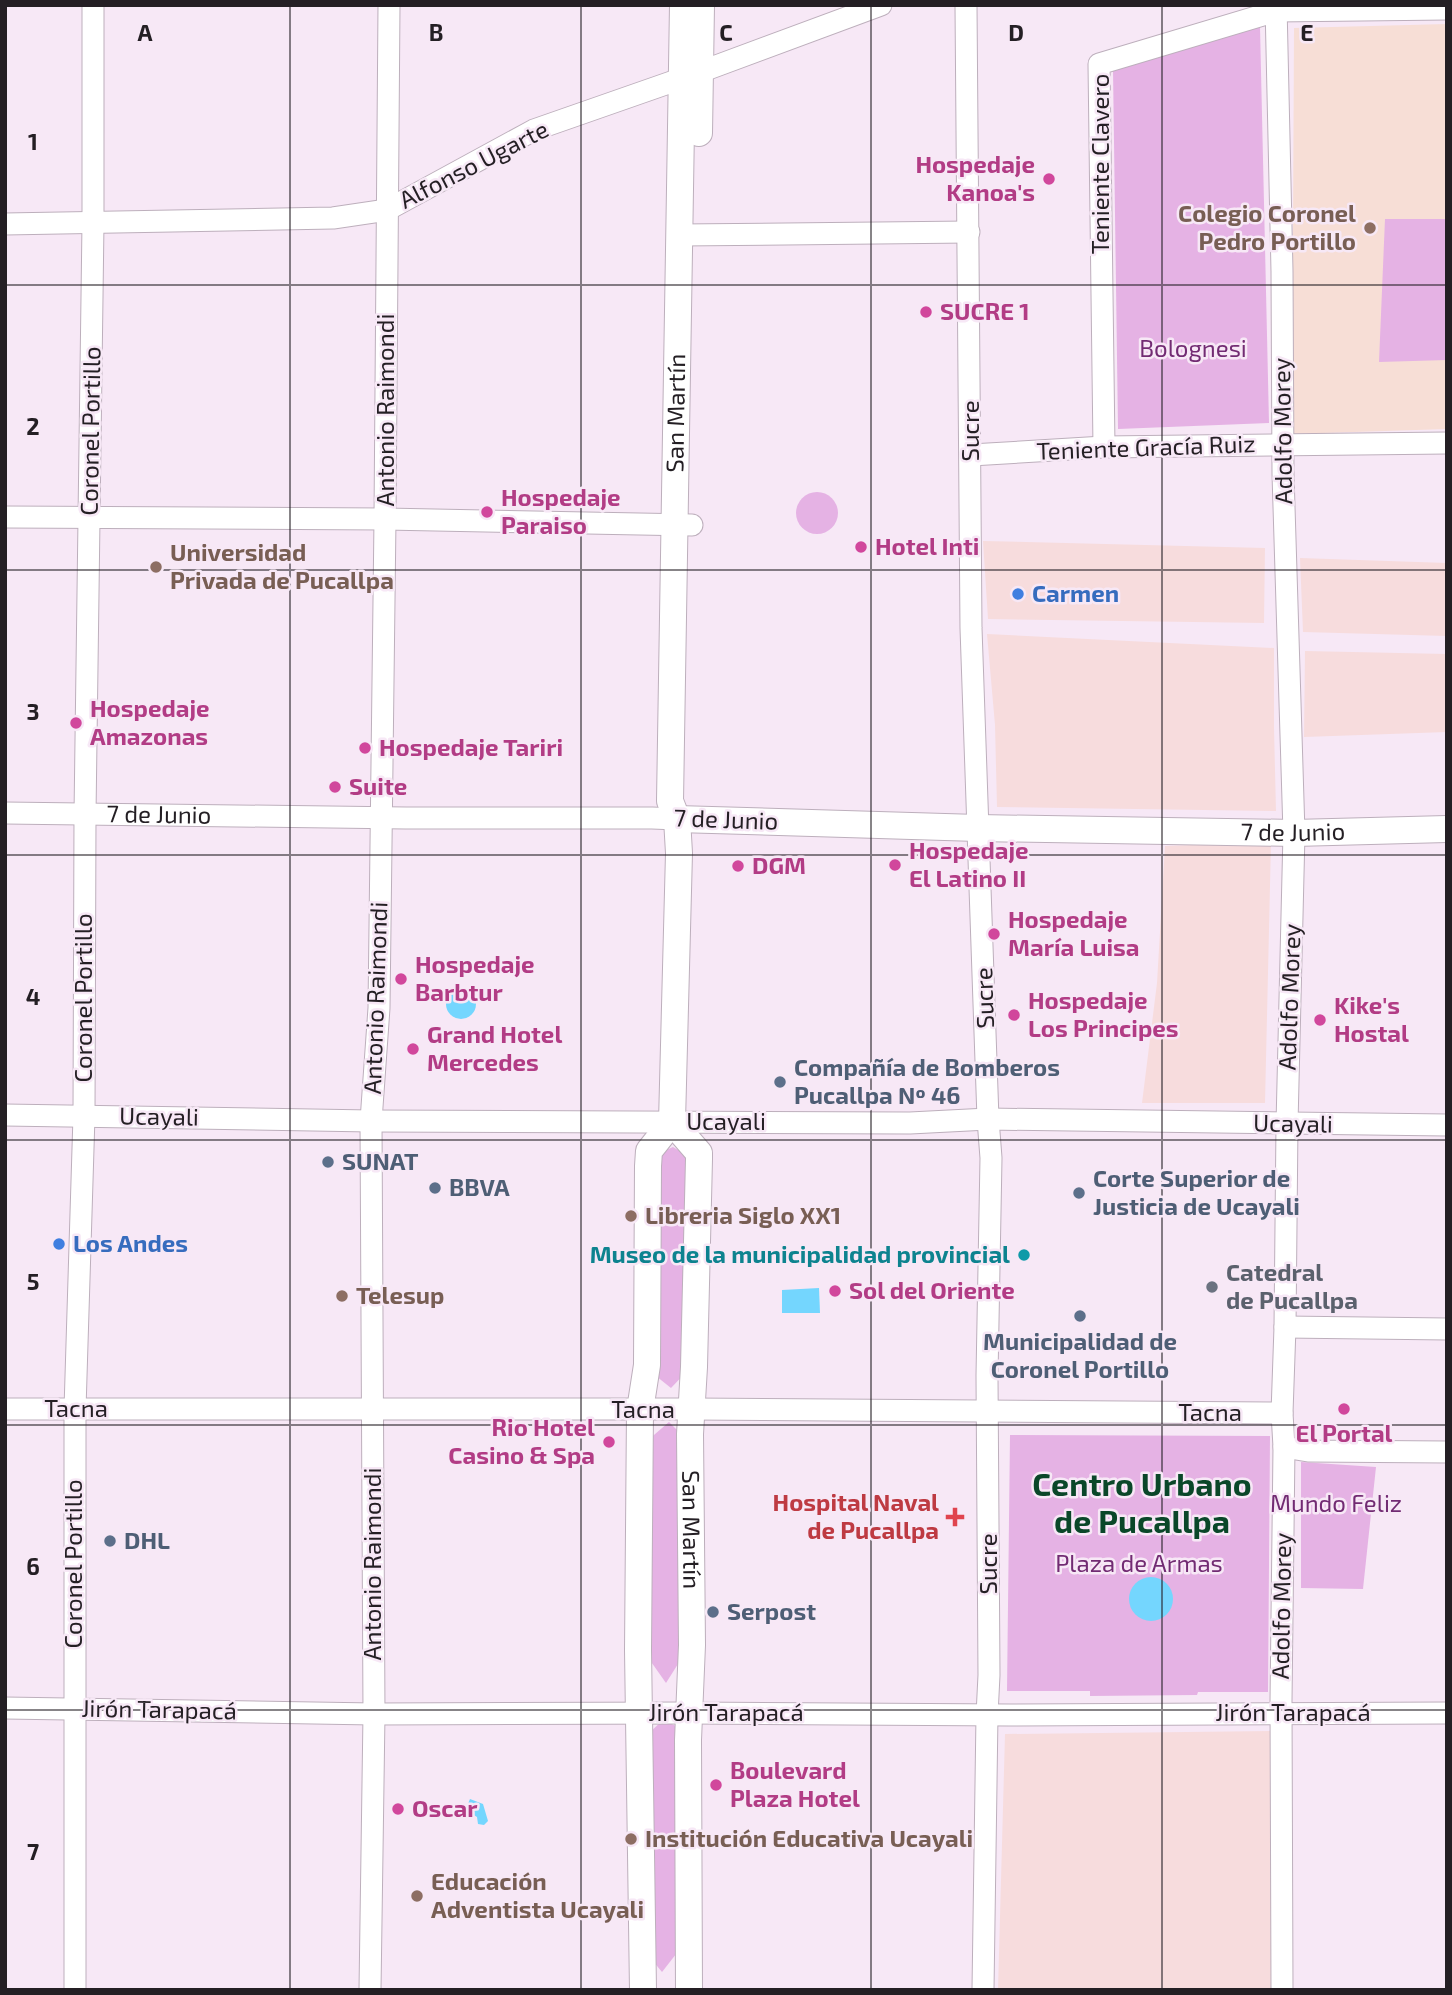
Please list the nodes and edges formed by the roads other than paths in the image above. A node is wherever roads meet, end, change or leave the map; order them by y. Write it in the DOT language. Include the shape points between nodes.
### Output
graph roads {
  1 [pos="93,5"];
  2 [pos="389,5"];
  3 [pos="683,5"];
  4 [pos="701,5"];
  5 [pos="881,5"];
  6 [pos="966,5"];
  7 [pos="1276,8"];
  8 [pos="1447,9"];
  9 [pos="691,75"];
  10 [pos="387,210"];
  11 [pos="93,223"];
  12 [pos="5,224"];
  13 [pos="969,232"];
  14 [pos="688,235"];
  15 [pos="1447,443"];
  16 [pos="1283,445"];
  17 [pos="1104,447"];
  18 [pos="971,455"];
  19 [pos="89,516"];
  20 [pos="5,517"];
  21 [pos="385,519"];
  22 [pos="683,525"];
  23 [pos="5,813"];
  24 [pos="85,815"];
  25 [pos="381,818"];
  26 [pos="677,820"];
  27 [pos="978,828"];
  28 [pos="1447,829"];
  29 [pos="1294,833"];
  30 [pos="5,1115"];
  31 [pos="84,1115"];
  32 [pos="988,1119"];
  33 [pos="371,1121"];
  34 [pos="672,1122"];
  35 [pos="1287,1124"];
  36 [pos="1447,1125"];
  37 [pos="1285,1327"];
  38 [pos="1447,1329"];
  39 [pos="5,1409"];
  40 [pos="75,1409"];
  41 [pos="692,1409"];
  42 [pos="372,1410"];
  43 [pos="640,1410"];
  44 [pos="987,1412"];
  45 [pos="1282,1413"];
  46 [pos="1284,1447"];
  47 [pos="1447,1451"];
  48 [pos="5,1708"];
  49 [pos="73,1709"];
  50 [pos="640,1713"];
  51 [pos="689,1713"];
  52 [pos="1281,1713"];
  53 [pos="1447,1713"];
  54 [pos="374,1714"];
  55 [pos="987,1715"];
  56 [pos="75,1990"];
  57 [pos="370,1990"];
  58 [pos="643,1990"];
  59 [pos="689,1990"];
  60 [pos="983,1990"];
  61 [pos="1282,1990"];
  1 -- 11 [label="street, Coronel Portillo"];
  2 -- 10 [label="street, Antonio Raimondi"];
  3 -- 9 [label="main road, San Martín"];
  4 -- 9 [label="main road, San Martín"];
  5 -- 9 [label="street, Alfonso Ugarte"];
  6 -- 13 [label="street, Sucre"];
  7 -- 8 [label="street"];
  7 -- 16 [label="street, Adolfo Morey"];
  7 -- 17 [label="street, Teniente Clavero" via="1098,64"];
  9 -- 10 [label="street, Alfonso Ugarte" via="534,130"];
  9 -- 14 [label="main road, San Martín"];
  10 -- 11 [label="street, Alfonso Ugarte" via="333,218"];
  10 -- 21 [label="street, Antonio Raimondi"];
  11 -- 12 [label="street, Alfonso Ugarte"];
  11 -- 19 [label="street, Coronel Portillo"];
  13 -- 14 [label="street"];
  13 -- 18 [label="street, Sucre"];
  14 -- 22 [label="main road, San Martín"];
  15 -- 16 [label="street, Teniente Gracía Ruiz"];
  16 -- 17 [label="street, Teniente Gracía Ruiz"];
  16 -- 29 [label="street, Adolfo Morey"];
  17 -- 18 [label="street, Teniente Gracía Ruiz"];
  18 -- 27 [label="street, Sucre"];
  19 -- 20 [label="street"];
  19 -- 21 [label="street"];
  19 -- 24 [label="street, Coronel Portillo"];
  21 -- 22 [label="street"];
  21 -- 25 [label="street, Antonio Raimondi"];
  22 -- 26 [label="main road, San Martín" via="670,801"];
  23 -- 24 [label="street, 7 de Junio"];
  24 -- 25 [label="street, 7 de Junio"];
  24 -- 31 [label="street, Coronel Portillo"];
  25 -- 26 [label="street, 7 de Junio"];
  25 -- 33 [label="street, Antonio Raimondi" via="379,1008"];
  26 -- 27 [label="main road, 7 de Junio"];
  26 -- 34 [label="main road, San Martín"];
  27 -- 29 [label="main road, 7 de Junio"];
  27 -- 32 [label="street, Sucre"];
  28 -- 29 [label="main road, 7 de Junio"];
  29 -- 35 [label="street, Adolfo Morey"];
  30 -- 31 [label="street, Ucayali"];
  31 -- 33 [label="street, Ucayali"];
  31 -- 40 [label="street, Coronel Portillo"];
  32 -- 34 [label="street, Ucayali"];
  32 -- 35 [label="street, Ucayali"];
  32 -- 44 [label="street, Sucre"];
  33 -- 34 [label="street, Ucayali"];
  33 -- 42 [label="street, Antonio Raimondi"];
  34 -- 41 [label="main road, San Martín" via="699,1153"];
  34 -- 43 [label="main road" via="649,1151 647,1365"];
  35 -- 36 [label="street, Ucayali"];
  35 -- 37 [label="street, Adolfo Morey"];
  37 -- 38 [label="street"];
  37 -- 45 [label="street, Adolfo Morey"];
  39 -- 40 [label="street, Tacna"];
  40 -- 42 [label="street, Tacna"];
  40 -- 49 [label="street, Coronel Portillo"];
  41 -- 43 [label="street, Tacna"];
  41 -- 44 [label="street, Tacna"];
  41 -- 51 [label="main road, San Martín"];
  42 -- 43 [label="street, Tacna"];
  42 -- 54 [label="street, Antonio Raimondi"];
  43 -- 50 [label="main road"];
  44 -- 45 [label="street, Tacna"];
  44 -- 55 [label="street, Sucre"];
  45 -- 46 [label="street, Adolfo Morey"];
  46 -- 47 [label="street"];
  46 -- 52 [label="street, Adolfo Morey"];
  48 -- 49 [label="street, Jirón Tarapacá"];
  49 -- 54 [label="street, Jirón Tarapacá"];
  49 -- 56 [label="street, Coronel Portillo"];
  50 -- 51 [label="street, Jirón Tarapacá"];
  50 -- 54 [label="street, Jirón Tarapacá"];
  50 -- 58 [label="main road"];
  51 -- 55 [label="street, Jirón Tarapacá"];
  51 -- 59 [label="main road, San Martín"];
  52 -- 53 [label="street, Jirón Tarapacá"];
  52 -- 55 [label="street, Jirón Tarapacá"];
  52 -- 61 [label="street, Adolfo Morey"];
  54 -- 57 [label="street, Antonio Raimondi"];
  55 -- 60 [label="street, Sucre"];
}
